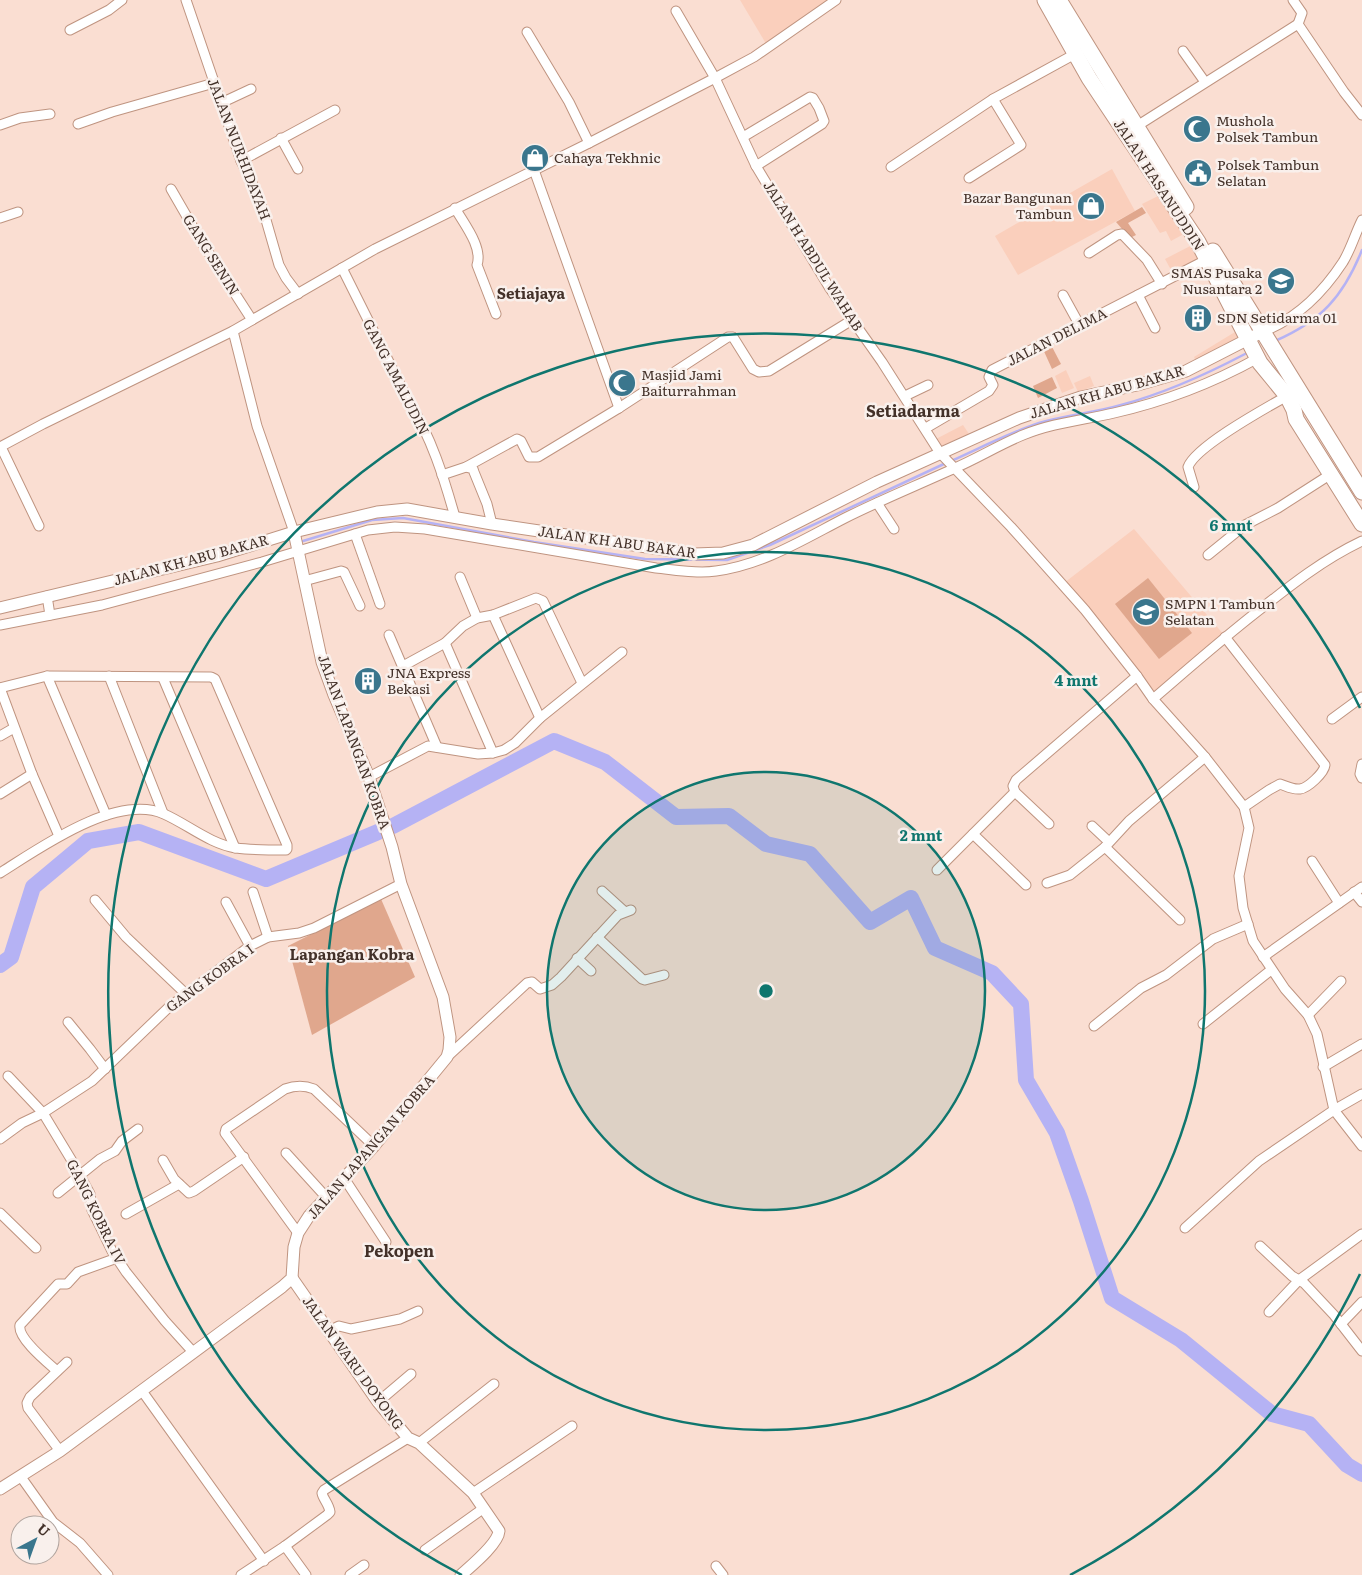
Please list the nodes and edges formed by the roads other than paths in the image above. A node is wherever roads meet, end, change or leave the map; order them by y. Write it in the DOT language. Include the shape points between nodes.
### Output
graph roads {
  1 [pos="122,0"];
  2 [pos="186,0"];
  3 [pos="836,0"];
  4 [pos="1046,0"];
  5 [pos="1059,0"];
  6 [pos="1293,0"];
  7 [pos="676,11"];
  8 [pos="1298,24"];
  9 [pos="70,30"];
  10 [pos="527,32"];
  11 [pos="1183,51"];
  12 [pos="1075,54"];
  13 [pos="715,78"];
  14 [pos="1205,82"];
  15 [pos="214,83"];
  16 [pos="251,89"];
  17 [pos="1115,90"];
  18 [pos="1101,97"];
  19 [pos="993,99"];
  20 [pos="221,103"];
  21 [pos="335,110"];
  22 [pos="50,114"];
  23 [pos="1362,115"];
  24 [pos="78,124"];
  25 [pos="0,125"];
  26 [pos="1137,126"];
  27 [pos="281,138"];
  28 [pos="743,138"];
  29 [pos="588,143"];
  30 [pos="241,161"];
  31 [pos="756,166"];
  32 [pos="891,167"];
  33 [pos="298,169"];
  34 [pos="534,170"];
  35 [pos="969,178"];
  36 [pos="171,189"];
  37 [pos="1175,198"];
  38 [pos="455,208"];
  39 [pos="18,212"];
  40 [pos="0,218"];
  41 [pos="1362,220"];
  42 [pos="1088,252"];
  43 [pos="1208,260"];
  44 [pos="342,268"];
  45 [pos="1162,284"];
  46 [pos="298,294"];
  47 [pos="1063,295"];
  48 [pos="1138,296"];
  49 [pos="496,314"];
  50 [pos="252,320"];
  51 [pos="852,320"];
  52 [pos="1079,324"];
  53 [pos="1155,328"];
  54 [pos="232,331"];
  55 [pos="1262,332"];
  56 [pos="1248,339"];
  57 [pos="1258,358"];
  58 [pos="928,385"];
  59 [pos="905,396"];
  60 [pos="1287,396"];
  61 [pos="619,408"];
  62 [pos="926,428"];
  63 [pos="0,447"];
  64 [pos="948,461"];
  65 [pos="466,467"];
  66 [pos="1331,474"];
  67 [pos="442,475"];
  68 [pos="1194,488"];
  69 [pos="1362,492"];
  70 [pos="877,503"];
  71 [pos="455,517"];
  72 [pos="492,524"];
  73 [pos="1362,524"];
  74 [pos="39,526"];
  75 [pos="894,530"];
  76 [pos="294,532"];
  77 [pos="355,534"];
  78 [pos="1362,541"];
  79 [pos="298,551"];
  80 [pos="1208,554"];
  81 [pos="460,577"];
  82 [pos="304,581"];
  83 [pos="46,596"];
  84 [pos="380,604"];
  85 [pos="360,606"];
  86 [pos="3,607"];
  87 [pos="50,615"];
  88 [pos="493,615"];
  89 [pos="477,618"];
  90 [pos="4,624"];
  91 [pos="389,635"];
  92 [pos="1224,637"];
  93 [pos="445,643"];
  94 [pos="622,652"];
  95 [pos="404,666"];
  96 [pos="47,676"];
  97 [pos="109,676"];
  98 [pos="1137,676"];
  99 [pos="163,678"];
  100 [pos="582,684"];
  101 [pos="0,688"];
  102 [pos="1362,697"];
  103 [pos="1153,699"];
  104 [pos="540,718"];
  105 [pos="1332,719"];
  106 [pos="14,728"];
  107 [pos="0,736"];
  108 [pos="437,747"];
  109 [pos="493,753"];
  110 [pos="1205,757"];
  111 [pos="1362,764"];
  112 [pos="32,774"];
  113 [pos="369,777"];
  114 [pos="1362,778"];
  115 [pos="1015,792"];
  116 [pos="0,794"];
  117 [pos="1244,807"];
  118 [pos="163,813"];
  119 [pos="106,815"];
  120 [pos="1049,824"];
  121 [pos="1092,826"];
  122 [pos="973,834"];
  123 [pos="59,836"];
  124 [pos="1107,845"];
  125 [pos="235,848"];
  126 [pos="1312,861"];
  127 [pos="937,870"];
  128 [pos="0,873"];
  129 [pos="400,884"];
  130 [pos="1047,884"];
  131 [pos="1026,885"];
  132 [pos="1358,889"];
  133 [pos="602,891"];
  134 [pos="253,892"];
  135 [pos="95,900"];
  136 [pos="226,902"];
  137 [pos="1362,902"];
  138 [pos="1339,903"];
  139 [pos="1180,920"];
  140 [pos="1248,924"];
  141 [pos="268,937"];
  142 [pos="596,937"];
  143 [pos="250,946"];
  144 [pos="1263,957"];
  145 [pos="576,958"];
  146 [pos="1271,970"];
  147 [pos="591,971"];
  148 [pos="664,974"];
  149 [pos="1341,981"];
  150 [pos="186,994"];
  151 [pos="1308,1014"];
  152 [pos="68,1022"];
  153 [pos="1203,1024"];
  154 [pos="1094,1026"];
  155 [pos="1362,1044"];
  156 [pos="447,1058"];
  157 [pos="1323,1067"];
  158 [pos="105,1069"];
  159 [pos="8,1076"];
  160 [pos="1362,1094"];
  161 [pos="1334,1110"];
  162 [pos="43,1113"];
  163 [pos="138,1129"];
  164 [pos="0,1140"];
  165 [pos="374,1146"];
  166 [pos="1362,1146"];
  167 [pos="286,1153"];
  168 [pos="244,1157"];
  169 [pos="163,1160"];
  170 [pos="80,1175"];
  171 [pos="344,1178"];
  172 [pos="179,1184"];
  173 [pos="58,1193"];
  174 [pos="326,1197"];
  175 [pos="0,1213"];
  176 [pos="126,1214"];
  177 [pos="1185,1228"];
  178 [pos="298,1233"];
  179 [pos="1362,1234"];
  180 [pos="386,1242"];
  181 [pos="1260,1246"];
  182 [pos="36,1248"];
  183 [pos="117,1258"];
  184 [pos="292,1278"];
  185 [pos="1299,1280"];
  186 [pos="1362,1302"];
  187 [pos="418,1311"];
  188 [pos="1269,1312"];
  189 [pos="1341,1324"];
  190 [pos="329,1331"];
  191 [pos="1362,1351"];
  192 [pos="194,1352"];
  193 [pos="66,1362"];
  194 [pos="57,1371"];
  195 [pos="410,1374"];
  196 [pos="494,1384"];
  197 [pos="142,1391"];
  198 [pos="378,1402"];
  199 [pos="572,1426"];
  200 [pos="408,1438"];
  201 [pos="419,1443"];
  202 [pos="60,1451"];
  203 [pos="21,1477"];
  204 [pos="0,1489"];
  205 [pos="473,1493"];
  206 [pos="484,1508"];
  207 [pos="285,1546"];
  208 [pos="425,1550"];
  209 [pos="264,1561"];
  210 [pos="364,1565"];
  211 [pos="716,1566"];
  212 [pos="352,1574"];
  213 [pos="108,1575"];
  214 [pos="241,1575"];
  215 [pos="306,1575"];
  216 [pos="461,1575"];
  217 [pos="723,1575"];
  1 -- 9 [label="street"];
  2 -- 15 [label="street, JALAN NURHIDAYAH"];
  3 -- 13 [label="street" via="754,56"];
  4 -- 12 [label="highway, JALAN HASANUDDIN"];
  5 -- 17 [label="highway, JALAN HASANUDDIN"];
  6 -- 8 [label="street" via="1302,13"];
  7 -- 13 [label="street, JALAN H ABDUL WAHAB"];
  8 -- 14 [label="street"];
  8 -- 23 [label="street"];
  10 -- 29 [label="street" via="569,102"];
  11 -- 14 [label="street"];
  12 -- 18 [label="highway, JALAN HASANUDDIN"];
  12 -- 19 [label="street"];
  13 -- 28 [label="street, JALAN H ABDUL WAHAB"];
  13 -- 29 [label="street"];
  14 -- 26 [label="street"];
  15 -- 20 [label="street, JALAN NURHIDAYAH"];
  15 -- 24 [label="street"];
  16 -- 20 [label="street"];
  17 -- 18 [label="highway"];
  17 -- 26 [label="highway, JALAN HASANUDDIN"];
  18 -- 37 [label="highway, JALAN HASANUDDIN"];
  19 -- 32 [label="street"];
  19 -- 35 [label="street" via="1021,145"];
  20 -- 30 [label="street, JALAN NURHIDAYAH"];
  21 -- 27 [label="street"];
  22 -- 25 [label="street" via="20,118"];
  26 -- 37 [label="highway, JALAN HASANUDDIN"];
  27 -- 30 [label="street"];
  27 -- 33 [label="street"];
  28 -- 31 [label="street, JALAN H ABDUL WAHAB"];
  28 -- 31 [label="street" via="810,97 819,108 824,121 822,124"];
  29 -- 34 [label="street"];
  30 -- 46 [label="street, JALAN NURHIDAYAH" via="255,189 280,265"];
  31 -- 51 [label="street, JALAN H ABDUL WAHAB"];
  34 -- 38 [label="street"];
  34 -- 61 [label="street"];
  36 -- 50 [label="street, GANG SENIN"];
  37 -- 43 [label="highway, JALAN HASANUDDIN"];
  37 -- 55 [label="highway, JALAN HASANUDDIN"];
  38 -- 44 [label="street"];
  38 -- 49 [label="street" via="476,247 477,265"];
  39 -- 40 [label="street"];
  41 -- 55 [label="street" via="1343,262 1317,295 1287,321"];
  42 -- 45 [label="street" via="1122,234 1147,260"];
  43 -- 45 [label="street, JALAN DELIMA"];
  43 -- 56 [label="highway, JALAN HASANUDDIN"];
  44 -- 46 [label="street"];
  44 -- 67 [label="street, GANG AMALUDIN" via="420,420"];
  45 -- 48 [label="street, JALAN DELIMA"];
  46 -- 50 [label="street"];
  47 -- 52 [label="street"];
  48 -- 52 [label="street, JALAN DELIMA"];
  48 -- 53 [label="street"];
  50 -- 54 [label="street"];
  51 -- 59 [label="street, JALAN H ABDUL WAHAB"];
  51 -- 61 [label="street" via="768,371 753,369 733,337 728,337"];
  52 -- 62 [label="street, JALAN DELIMA" via="992,370 989,377 993,385 988,391"];
  54 -- 63 [label="street"];
  54 -- 76 [label="street" via="257,426"];
  55 -- 56 [label="street, JALAN KH ABU BAKAR"];
  55 -- 69 [label="highway, JALAN HASANUDDIN"];
  56 -- 57 [label="highway, JALAN HASANUDDIN"];
  56 -- 64 [label="street, JALAN KH ABU BAKAR" via="1186,371 1019,418"];
  57 -- 60 [label="highway, JALAN HASANUDDIN"];
  57 -- 64 [label="street" via="1224,377 1159,401 1035,430"];
  58 -- 59 [label="street"];
  59 -- 62 [label="street, JALAN H ABDUL WAHAB"];
  60 -- 66 [label="highway, JALAN HASANUDDIN" via="1296,419"];
  60 -- 68 [label="street" via="1250,417 1194,458 1188,467"];
  61 -- 65 [label="street" via="538,457 529,457 517,439"];
  62 -- 64 [label="street, JALAN H ABDUL WAHAB"];
  63 -- 74 [label="street"];
  64 -- 70 [label="street"];
  64 -- 72 [label="street, JALAN KH ABU BAKAR" via="877,482 753,545 723,553 694,554"];
  64 -- 98 [label="street, JALAN H ABDUL WAHAB" via="1085,610"];
  65 -- 67 [label="street"];
  65 -- 72 [label="street" via="473,469"];
  66 -- 73 [label="highway, JALAN HASANUDDIN"];
  66 -- 80 [label="street" via="1278,508 1244,525"];
  67 -- 71 [label="street, GANG AMALUDIN"];
  70 -- 75 [label="street"];
  70 -- 77 [label="street" via="778,553 716,571 656,568 425,529 395,527"];
  71 -- 72 [label="street, JALAN KH ABU BAKAR"];
  71 -- 76 [label="street, JALAN KH ABU BAKAR" via="407,509 377,512"];
  76 -- 79 [label="street, JALAN LAPANGAN KOBRA"];
  76 -- 83 [label="street, JALAN KH ABU BAKAR" via="217,556"];
  77 -- 79 [label="street"];
  77 -- 84 [label="street"];
  78 -- 92 [label="street" via="1320,564"];
  79 -- 82 [label="street, JALAN LAPANGAN KOBRA"];
  79 -- 87 [label="street" via="102,605"];
  81 -- 89 [label="street"];
  82 -- 85 [label="street" via="341,571"];
  82 -- 113 [label="street, JALAN LAPANGAN KOBRA" via="322,662"];
  83 -- 86 [label="street, JALAN KH ABU BAKAR"];
  83 -- 87 [label="street"];
  86 -- 90 [label="street"];
  87 -- 90 [label="street"];
  88 -- 89 [label="street"];
  88 -- 100 [label="street" via="539,598"];
  88 -- 104 [label="street"];
  89 -- 93 [label="street"];
  91 -- 95 [label="street"];
  92 -- 103 [label="street"];
  92 -- 117 [label="street" via="1325,766 1304,788 1280,784"];
  93 -- 95 [label="street"];
  93 -- 109 [label="street"];
  94 -- 100 [label="street"];
  95 -- 108 [label="street"];
  96 -- 97 [label="street"];
  96 -- 101 [label="street"];
  96 -- 119 [label="street"];
  97 -- 99 [label="street"];
  97 -- 118 [label="street"];
  98 -- 103 [label="street, JALAN H ABDUL WAHAB"];
  98 -- 115 [label="street" via="1016,780"];
  99 -- 125 [label="street"];
  99 -- 125 [label="street" via="211,677 218,682 287,845 286,850"];
  100 -- 104 [label="street"];
  101 -- 106 [label="street"];
  102 -- 105 [label="street"];
  103 -- 110 [label="street, JALAN H ABDUL WAHAB"];
  104 -- 109 [label="street" via="514,743"];
  106 -- 107 [label="street"];
  106 -- 112 [label="street"];
  108 -- 109 [label="street" via="478,754"];
  108 -- 113 [label="street" via="428,746"];
  110 -- 117 [label="street, JALAN H ABDUL WAHAB"];
  110 -- 124 [label="street" via="1129,821"];
  111 -- 114 [label="street"];
  112 -- 116 [label="street"];
  112 -- 123 [label="street"];
  113 -- 129 [label="street, JALAN LAPANGAN KOBRA" via="392,847"];
  115 -- 120 [label="street"];
  115 -- 122 [label="street"];
  117 -- 140 [label="street" via="1249,828 1239,876"];
  118 -- 119 [label="street" via="146,809"];
  118 -- 125 [label="street"];
  119 -- 123 [label="street"];
  121 -- 124 [label="street"];
  122 -- 127 [label="street"];
  122 -- 131 [label="street"];
  123 -- 128 [label="street"];
  124 -- 130 [label="street" via="1070,875"];
  124 -- 139 [label="street"];
  126 -- 138 [label="street"];
  129 -- 141 [label="street, GANG KOBRA I" via="314,928"];
  129 -- 156 [label="street, JALAN LAPANGAN KOBRA" via="442,997 450,1037"];
  132 -- 137 [label="street"];
  132 -- 138 [label="street"];
  133 -- 142 [label="street" via="627,911 618,914"];
  134 -- 141 [label="street"];
  135 -- 150 [label="street" via="126,937"];
  136 -- 143 [label="street"];
  138 -- 144 [label="street"];
  140 -- 144 [label="street"];
  140 -- 154 [label="street" via="1213,939 1166,975 1141,988"];
  141 -- 143 [label="street, GANG KOBRA I"];
  142 -- 145 [label="street"];
  142 -- 148 [label="street" via="642,979"];
  143 -- 150 [label="street, GANG KOBRA I"];
  144 -- 146 [label="street"];
  145 -- 147 [label="street"];
  145 -- 156 [label="street" via="561,977 544,988 527,983"];
  146 -- 151 [label="street"];
  146 -- 153 [label="street"];
  149 -- 151 [label="street"];
  150 -- 158 [label="street, GANG KOBRA I" via="154,1020"];
  151 -- 157 [label="street" via="1317,1034"];
  152 -- 158 [label="street"];
  155 -- 157 [label="street"];
  156 -- 165 [label="street, JALAN LAPANGAN KOBRA"];
  157 -- 161 [label="street"];
  158 -- 162 [label="street, GANG KOBRA I"];
  159 -- 162 [label="street, GANG KOBRA IV"];
  160 -- 161 [label="street"];
  161 -- 166 [label="street"];
  161 -- 177 [label="street" via="1259,1161"];
  162 -- 164 [label="street, GANG KOBRA I" via="22,1123"];
  162 -- 170 [label="street, GANG KOBRA IV"];
  163 -- 170 [label="street" via="115,1151"];
  165 -- 168 [label="street" via="314,1089 305,1085 292,1086 226,1129 225,1134"];
  165 -- 171 [label="street, JALAN LAPANGAN KOBRA"];
  167 -- 174 [label="street"];
  168 -- 172 [label="street" via="194,1191 189,1193"];
  168 -- 178 [label="street"];
  169 -- 172 [label="street"];
  170 -- 173 [label="street"];
  170 -- 183 [label="street, GANG KOBRA IV" via="90,1194 92,1210"];
  171 -- 174 [label="street, JALAN LAPANGAN KOBRA"];
  171 -- 180 [label="street"];
  172 -- 176 [label="street"];
  174 -- 178 [label="street, JALAN LAPANGAN KOBRA"];
  175 -- 182 [label="street"];
  178 -- 184 [label="street, JALAN LAPANGAN KOBRA"];
  179 -- 185 [label="street"];
  181 -- 185 [label="street"];
  183 -- 192 [label="street, GANG KOBRA IV" via="165,1321"];
  183 -- 194 [label="street" via="78,1272 67,1284 58,1284 20,1325 19,1329 28,1343"];
  184 -- 190 [label="street, JALAN WARU DOYONG"];
  184 -- 192 [label="street" via="271,1297"];
  185 -- 188 [label="street"];
  185 -- 189 [label="street"];
  186 -- 189 [label="street"];
  187 -- 190 [label="street" via="400,1319 351,1329 339,1326"];
  189 -- 191 [label="street"];
  190 -- 198 [label="street, JALAN WARU DOYONG"];
  192 -- 197 [label="street"];
  193 -- 194 [label="street"];
  194 -- 202 [label="street" via="27,1403"];
  195 -- 198 [label="street"];
  196 -- 201 [label="street"];
  197 -- 202 [label="street"];
  197 -- 209 [label="street"];
  198 -- 200 [label="street, JALAN WARU DOYONG"];
  199 -- 205 [label="street"];
  200 -- 201 [label="street, JALAN WARU DOYONG"];
  200 -- 207 [label="street" via="324,1490 322,1496 330,1512"];
  201 -- 205 [label="street, JALAN WARU DOYONG"];
  202 -- 203 [label="street"];
  203 -- 204 [label="street"];
  203 -- 213 [label="street" via="53,1522 80,1543"];
  205 -- 206 [label="street, JALAN WARU DOYONG"];
  206 -- 208 [label="street"];
  206 -- 216 [label="street, JALAN WARU DOYONG" via="499,1536"];
  207 -- 209 [label="street"];
  207 -- 215 [label="street"];
  209 -- 214 [label="street"];
  210 -- 212 [label="street"];
  211 -- 217 [label="street"];
}
